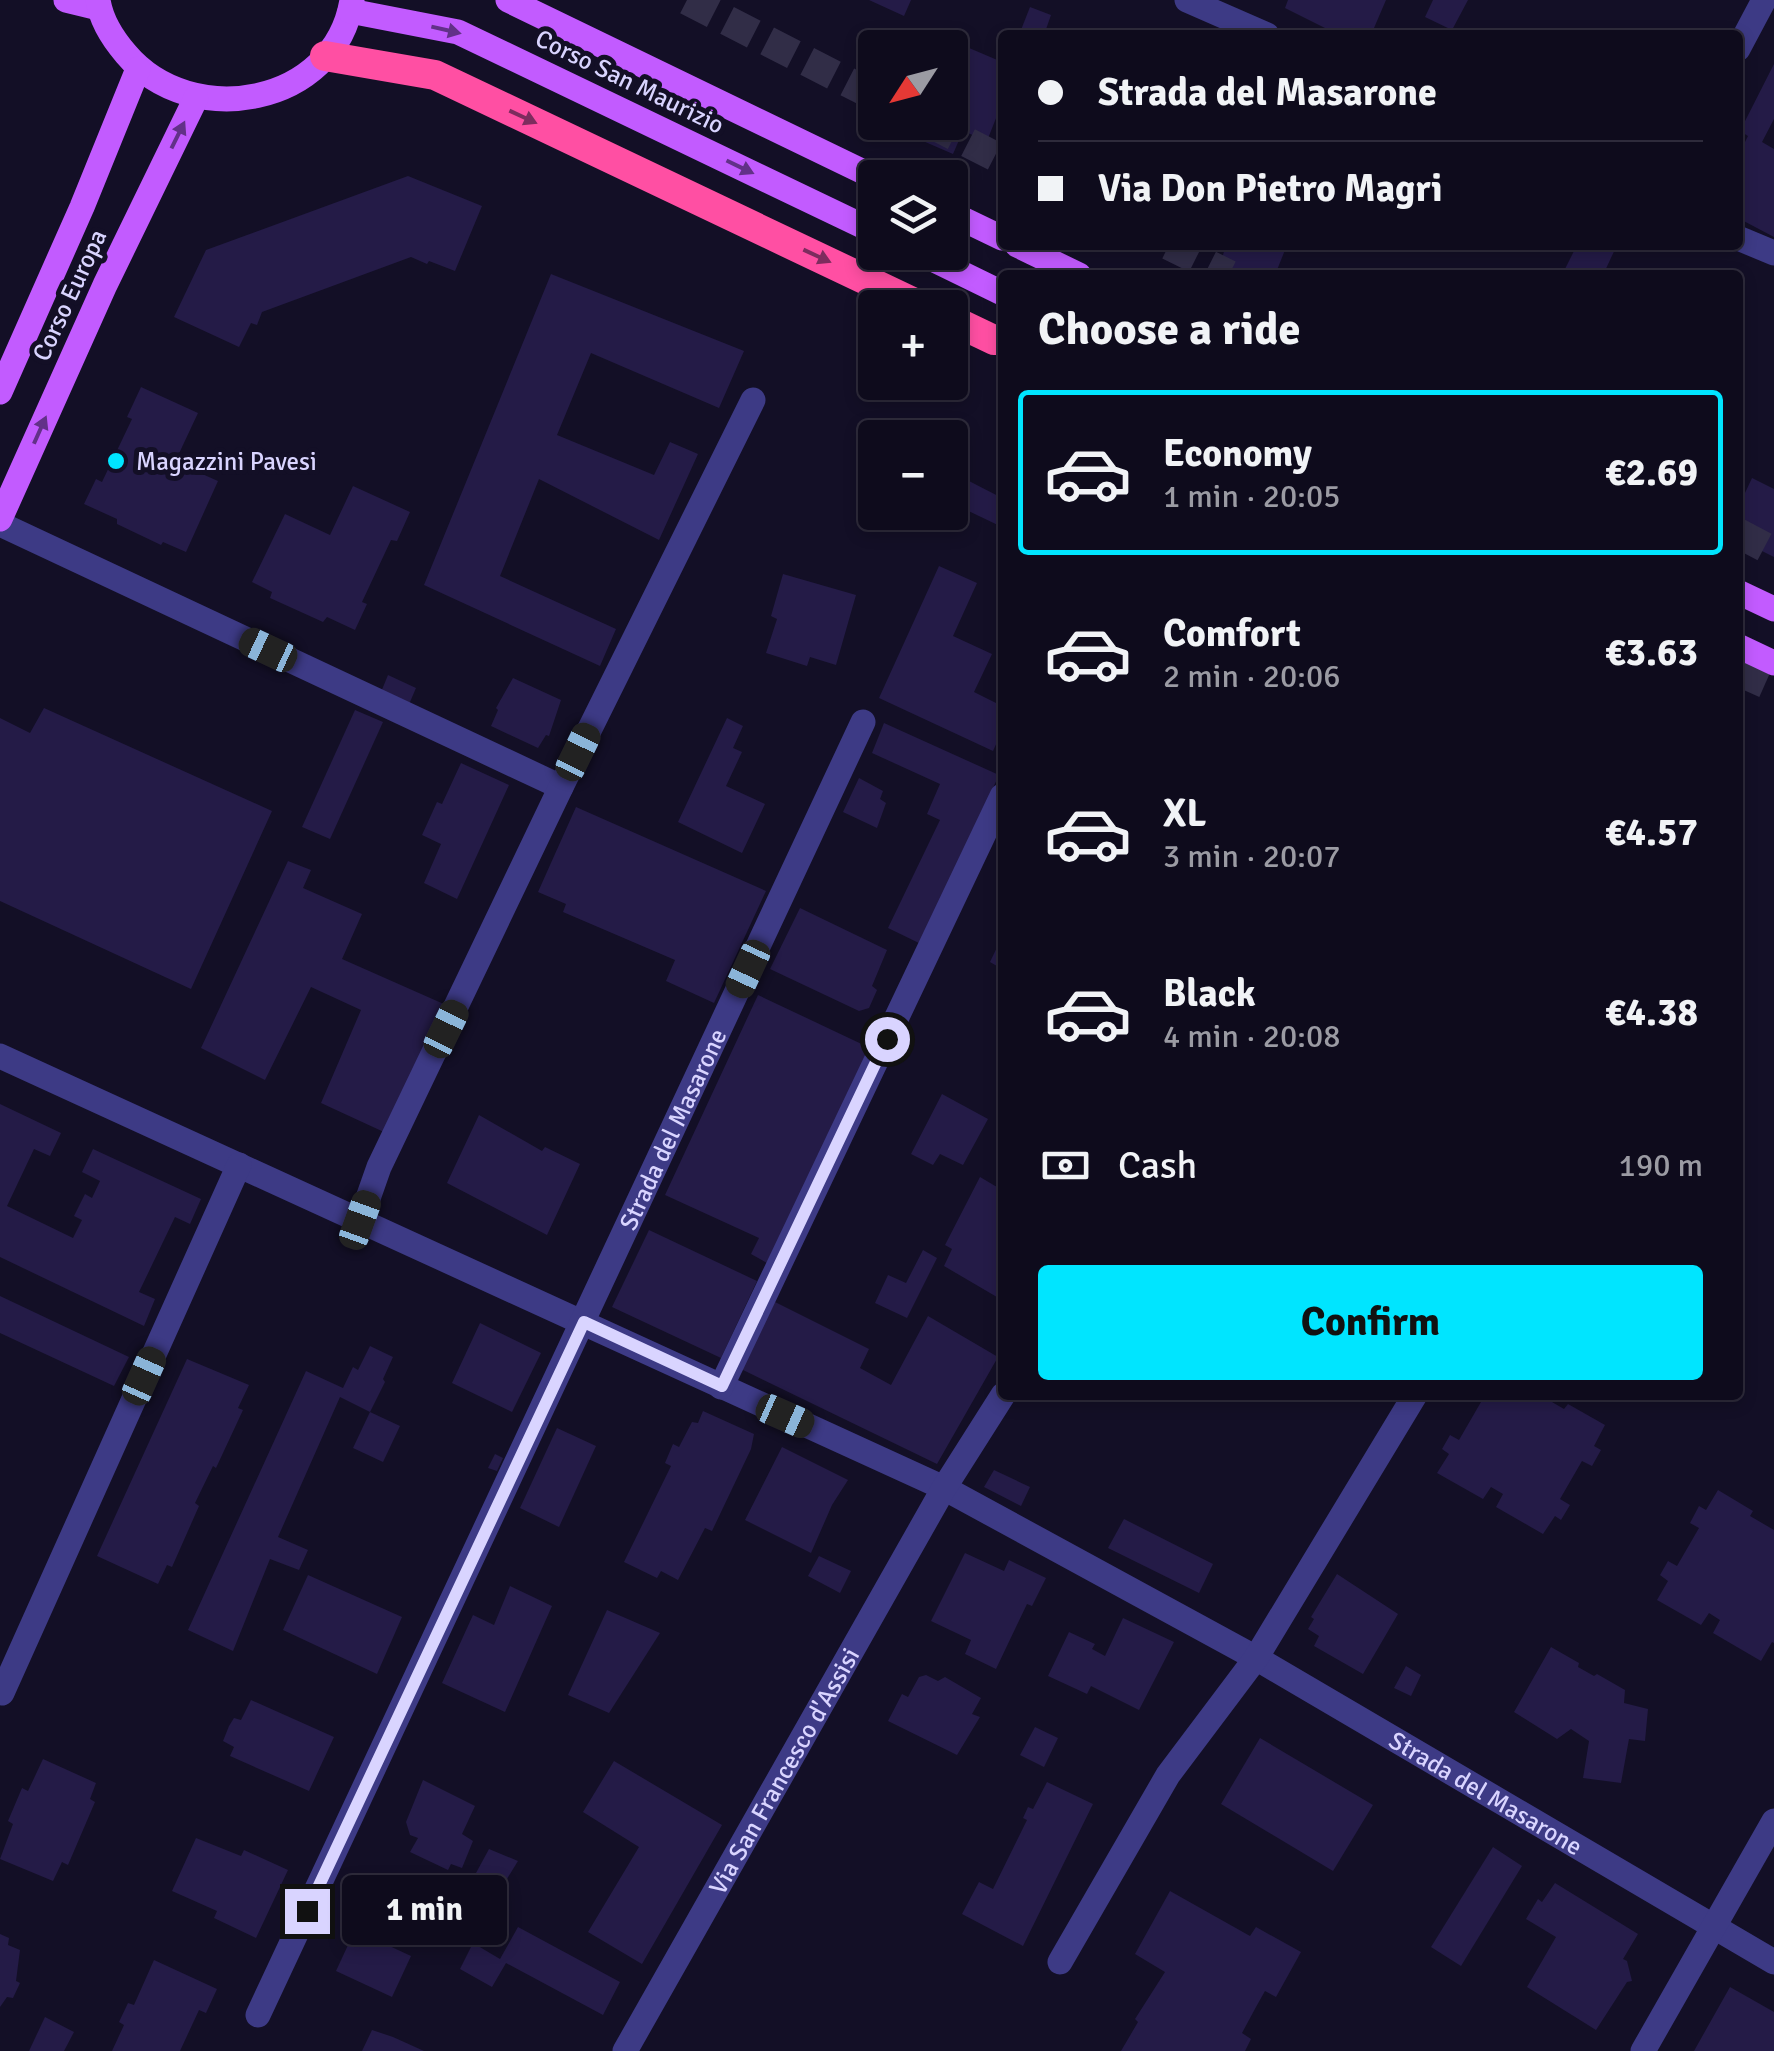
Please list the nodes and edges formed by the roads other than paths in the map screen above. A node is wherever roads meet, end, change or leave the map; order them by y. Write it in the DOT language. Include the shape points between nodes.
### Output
graph roads {
  1 [pos="66,0"];
  2 [pos="508,0"];
  3 [pos="1187,0"];
  4 [pos="1764,0"];
  5 [pos="98,4"];
  6 [pos="351,6"];
  7 [pos="1256,30"];
  8 [pos="1743,40"];
  9 [pos="324,56"];
  10 [pos="138,69"];
  11 [pos="196,98"];
  12 [pos="858,169"];
  13 [pos="968,222"];
  14 [pos="858,224"];
  15 [pos="998,236"];
  16 [pos="1743,240"];
  17 [pos="1027,250"];
  18 [pos="1774,252"];
  19 [pos="955,270"];
  20 [pos="1069,270"];
  21 [pos="887,290"];
  22 [pos="998,291"];
  23 [pos="968,328"];
  24 [pos="994,340"];
  25 [pos="0,392"];
  26 [pos="753,400"];
  27 [pos="0,521"];
  28 [pos="1743,594"];
  29 [pos="1774,610"];
  30 [pos="1743,648"];
  31 [pos="1774,663"];
  32 [pos="863,722"];
  33 [pos="561,787"];
  34 [pos="998,804"];
  35 [pos="0,1056"];
  36 [pos="239,1165"];
  37 [pos="360,1220"];
  38 [pos="584,1322"];
  39 [pos="722,1386"];
  40 [pos="1000,1400"];
  41 [pos="1412,1400"];
  42 [pos="944,1488"];
  43 [pos="1256,1658"];
  44 [pos="2,1694"];
  45 [pos="1774,1821"];
  46 [pos="1714,1926"];
  47 [pos="1060,1962"];
  48 [pos="1774,1962"];
  49 [pos="258,2015"];
  50 [pos="626,2051"];
  51 [pos="1643,2051"];
  1 -- 5 [label="main road"];
  2 -- 12 [label="main road, Corso San Maurizio"];
  3 -- 7 [label="street"];
  4 -- 8 [label="street"];
  5 -- 10 [label="main road"];
  6 -- 9 [label="main road"];
  6 -- 14 [label="main road, Corso San Maurizio, one-way" via="458,32"];
  9 -- 11 [label="main road" via="266,94 232,101"];
  9 -- 21 [label="highway, one-way" via="435,76"];
  10 -- 11 [label="main road"];
  10 -- 25 [label="main road, Corso Europa"];
  27 -- 11 [label="main road, Corso Europa, one-way"];
  13 -- 15 [label="main road"];
  16 -- 18 [label="street"];
  17 -- 20 [label="main road"];
  19 -- 22 [label="main road"];
  23 -- 24 [label="highway"];
  26 -- 33 [label="street"];
  27 -- 33 [label="street"];
  28 -- 29 [label="main road"];
  30 -- 31 [label="main road"];
  32 -- 38 [label="street, Strada del Masarone"];
  33 -- 37 [label="street"];
  34 -- 39 [label="street"];
  35 -- 36 [label="street, Strada del Masarone"];
  36 -- 37 [label="street, Strada del Masarone"];
  36 -- 44 [label="street"];
  37 -- 38 [label="street, Strada del Masarone"];
  38 -- 39 [label="street, Strada del Masarone"];
  38 -- 49 [label="street"];
  39 -- 42 [label="street, Strada del Masarone"];
  40 -- 42 [label="street"];
  41 -- 43 [label="street"];
  42 -- 43 [label="street, Strada del Masarone"];
  42 -- 50 [label="street, Via San Francesco d'Assisi"];
  43 -- 46 [label="street, Strada del Masarone"];
  43 -- 47 [label="street" via="1168,1774"];
  45 -- 46 [label="street"];
  46 -- 48 [label="street, Strada del Masarone"];
  46 -- 51 [label="street"];
}
